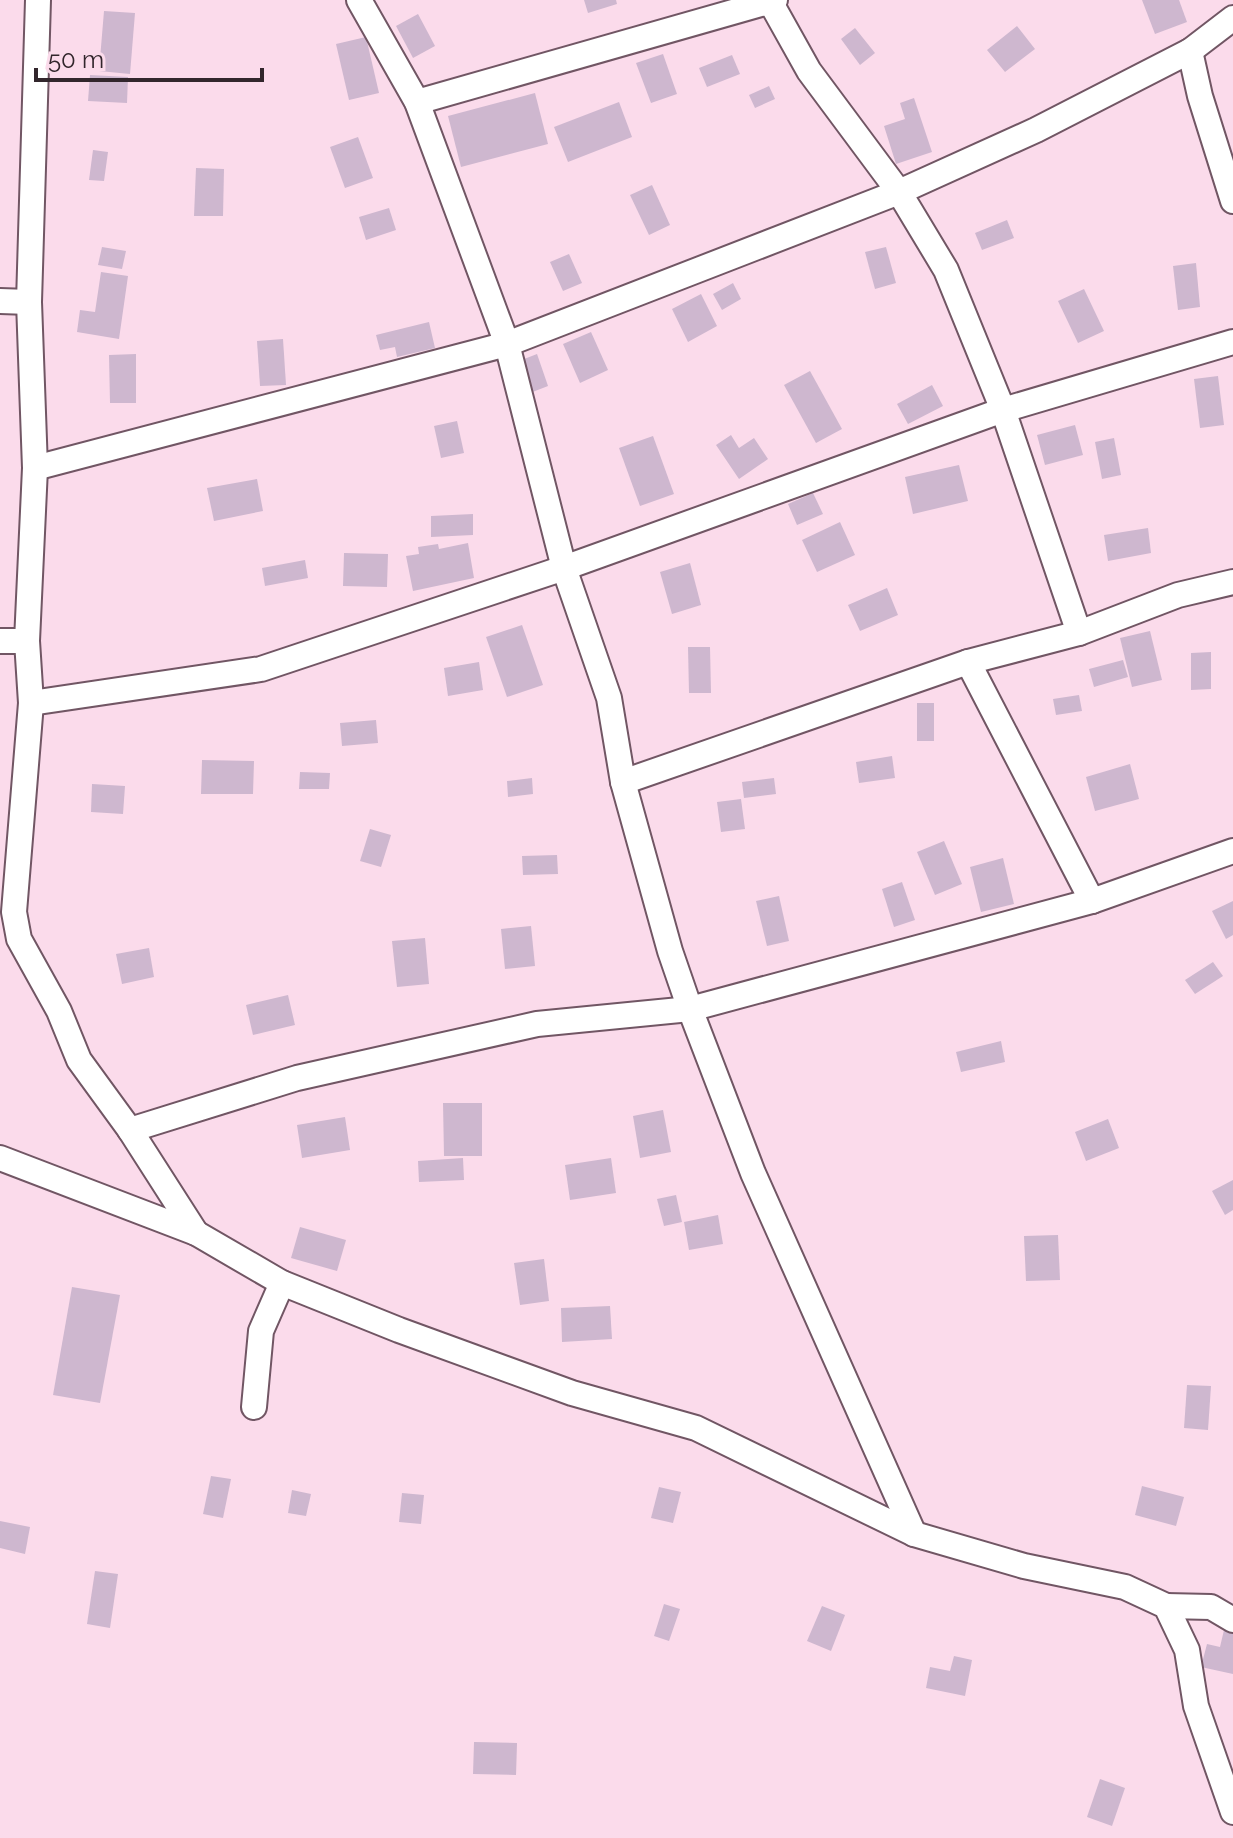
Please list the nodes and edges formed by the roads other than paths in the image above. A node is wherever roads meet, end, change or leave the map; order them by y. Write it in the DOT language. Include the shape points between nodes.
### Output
graph roads {
  1 [pos="38,0"];
  2 [pos="359,0"];
  3 [pos="1229,0"];
  4 [pos="773,1"];
  5 [pos="1233,18"];
  6 [pos="1190,51"];
  7 [pos="417,102"];
  8 [pos="899,192"];
  9 [pos="1233,201"];
  10 [pos="0,301"];
  11 [pos="29,302"];
  12 [pos="1233,342"];
  13 [pos="507,344"];
  14 [pos="1003,410"];
  15 [pos="35,468"];
  16 [pos="564,568"];
  17 [pos="1233,582"];
  18 [pos="1079,633"];
  19 [pos="0,641"];
  20 [pos="27,641"];
  21 [pos="968,662"];
  22 [pos="31,703"];
  23 [pos="623,782"];
  24 [pos="1233,851"];
  25 [pos="1092,901"];
  26 [pos="690,1009"];
  27 [pos="130,1130"];
  28 [pos="0,1158"];
  29 [pos="196,1233"];
  30 [pos="282,1283"];
  31 [pos="254,1407"];
  32 [pos="914,1534"];
  33 [pos="1166,1606"];
  34 [pos="1233,1620"];
  35 [pos="1233,1812"];
  1 -- 11 [label="street"];
  2 -- 7 [label="street"];
  3 -- 5 [label="street"];
  4 -- 7 [label="street"];
  4 -- 8 [label="street" via="809,71"];
  5 -- 6 [label="street"];
  6 -- 8 [label="street"];
  6 -- 9 [label="street"];
  7 -- 13 [label="street"];
  8 -- 13 [label="street"];
  8 -- 14 [label="street" via="946,270"];
  10 -- 11 [label="street"];
  11 -- 15 [label="street"];
  12 -- 14 [label="street"];
  13 -- 15 [label="street"];
  13 -- 16 [label="street"];
  14 -- 16 [label="street"];
  14 -- 18 [label="street"];
  15 -- 20 [label="street"];
  16 -- 22 [label="street" via="261,669"];
  16 -- 23 [label="street" via="609,698"];
  17 -- 18 [label="street" via="1178,595"];
  18 -- 21 [label="street"];
  19 -- 20 [label="street"];
  20 -- 22 [label="street"];
  21 -- 23 [label="street"];
  21 -- 25 [label="street"];
  22 -- 27 [label="street" via="14,912 19,939 79,1060"];
  23 -- 26 [label="street"];
  24 -- 25 [label="street"];
  25 -- 26 [label="street"];
  26 -- 27 [label="street" via="537,1024 297,1078"];
  26 -- 32 [label="street" via="753,1173"];
  27 -- 29 [label="street"];
  28 -- 29 [label="street"];
  29 -- 30 [label="street"];
  30 -- 31 [label="street" via="261,1331"];
  30 -- 32 [label="street" via="572,1393 696,1428"];
  32 -- 33 [label="street" via="1024,1566 1125,1587"];
  33 -- 34 [label="street" via="1211,1607"];
  33 -- 35 [label="street" via="1187,1650 1196,1706"];
}
